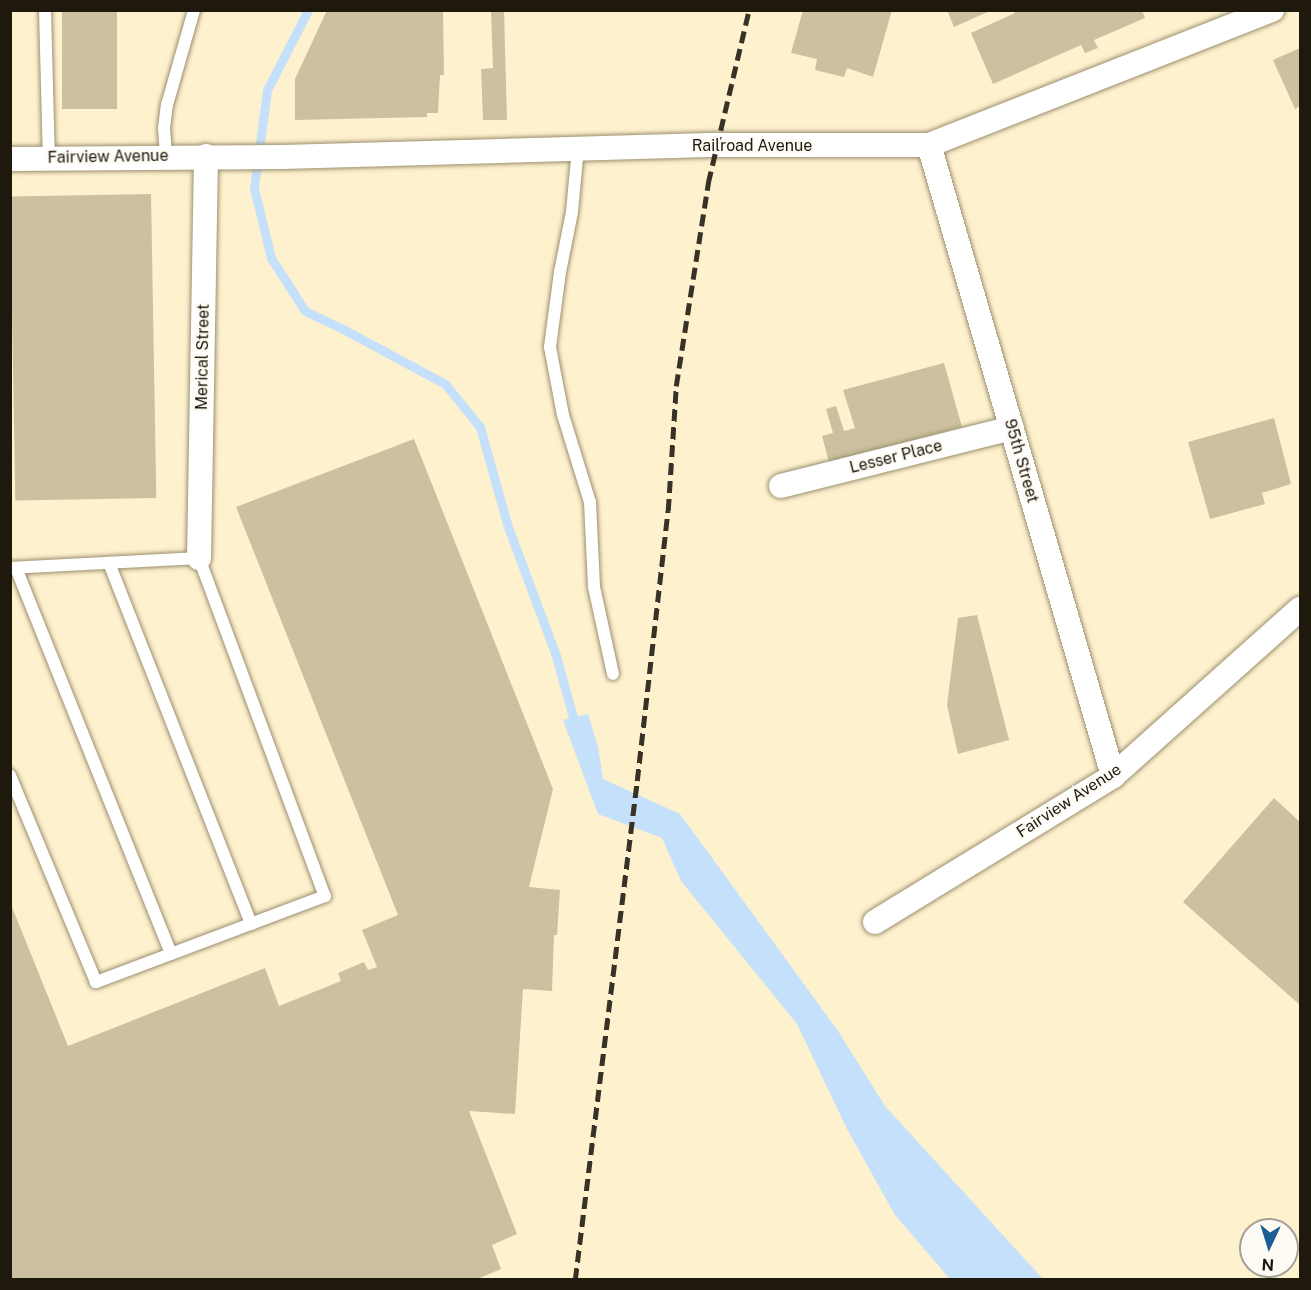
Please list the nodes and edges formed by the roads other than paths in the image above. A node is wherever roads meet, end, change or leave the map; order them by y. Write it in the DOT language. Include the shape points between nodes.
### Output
graph roads {
  1 [pos="45,10"];
  2 [pos="194,10"];
  3 [pos="1272,10"];
  4 [pos="929,145"];
  5 [pos="578,148"];
  6 [pos="166,156"];
  7 [pos="206,156"];
  8 [pos="10,159"];
  9 [pos="49,159"];
  10 [pos="1012,428"];
  11 [pos="781,486"];
  12 [pos="199,558"];
  13 [pos="109,563"];
  14 [pos="13,568"];
  15 [pos="1300,609"];
  16 [pos="613,674"];
  17 [pos="10,775"];
  18 [pos="1113,776"];
  19 [pos="875,922"];
  20 [pos="250,924"];
  21 [pos="171,954"];
  1 -- 9 [label="lane"];
  2 -- 6 [label="lane" via="167,105"];
  3 -- 4 [label="street, Railroad Avenue"];
  4 -- 5 [label="street, Railroad Avenue"];
  4 -- 10 [label="street, 95th Street"];
  5 -- 7 [label="street, Railroad Avenue"];
  5 -- 16 [label="lane" via="550,347 563,415 590,502 594,587"];
  6 -- 7 [label="street, Fairview Avenue"];
  6 -- 9 [label="street, Fairview Avenue"];
  7 -- 12 [label="street, Merical Street"];
  8 -- 9 [label="street, Fairview Avenue"];
  10 -- 11 [label="street, Lesser Place"];
  10 -- 18 [label="street, 95th Street"];
  12 -- 13 [label="lane"];
  12 -- 20 [label="lane" via="325,896"];
  13 -- 14 [label="lane"];
  13 -- 20 [label="lane"];
  14 -- 21 [label="lane"];
  15 -- 18 [label="street, Fairview Avenue"];
  17 -- 21 [label="lane" via="96,982"];
  18 -- 19 [label="street, Fairview Avenue"];
  20 -- 21 [label="lane"];
}
